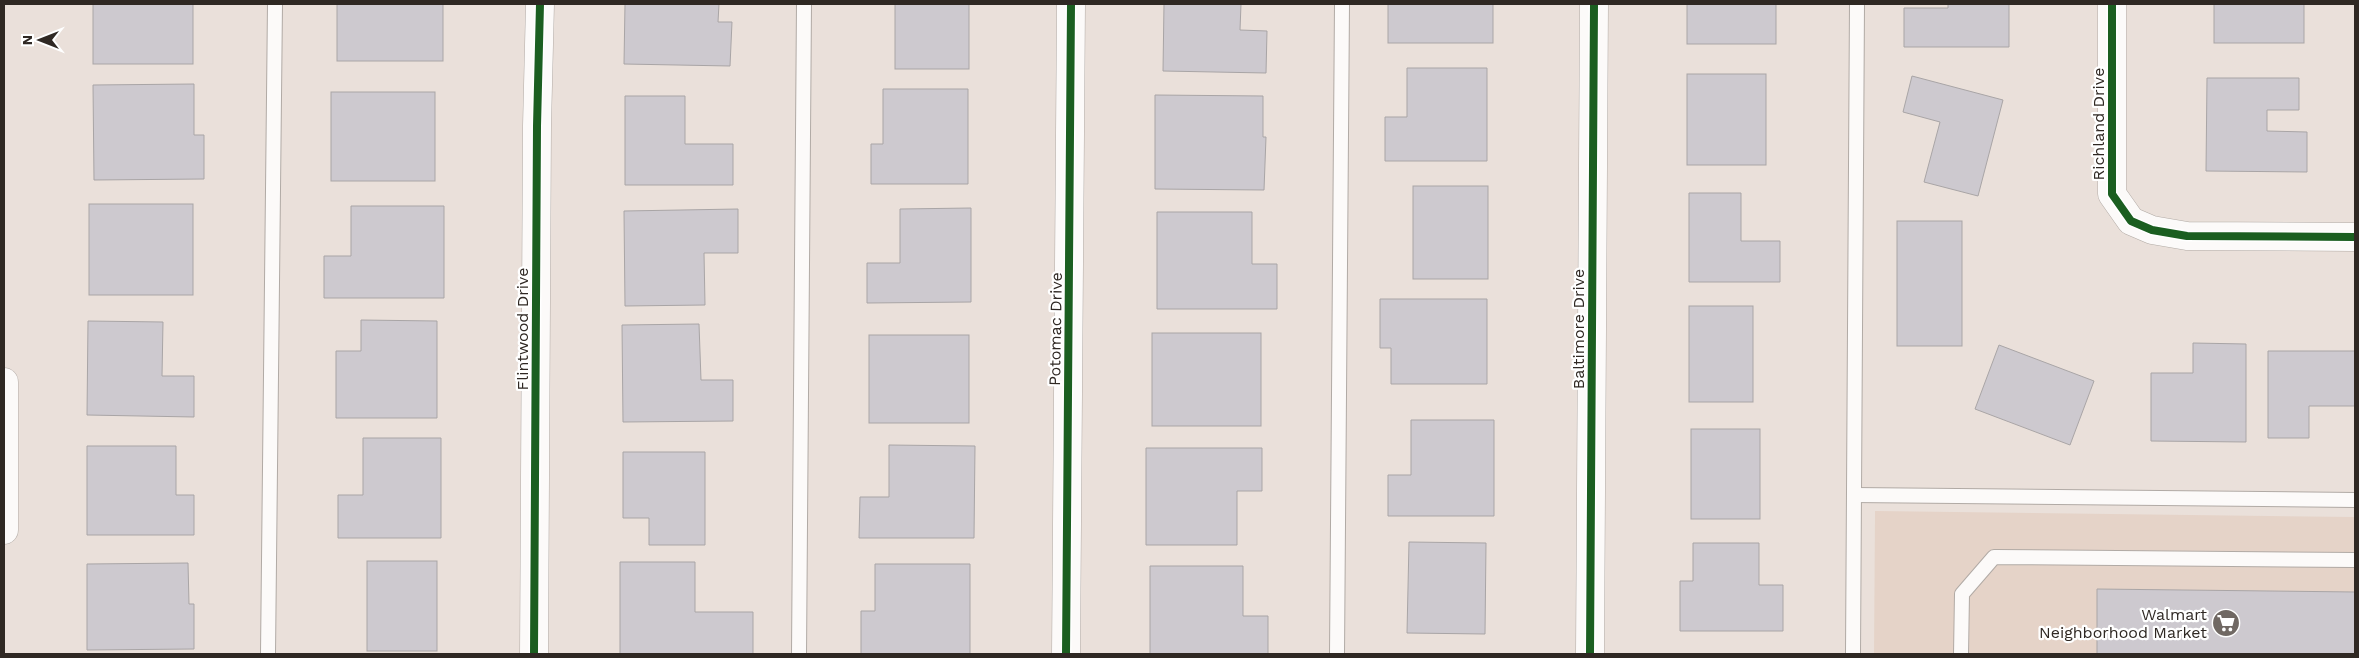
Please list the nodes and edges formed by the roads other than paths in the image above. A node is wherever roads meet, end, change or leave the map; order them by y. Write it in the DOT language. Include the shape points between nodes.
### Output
graph roads {
  1 [pos="275,4"];
  2 [pos="540,4"];
  3 [pos="804,4"];
  4 [pos="1071,4"];
  5 [pos="1342,4"];
  6 [pos="1594,4"];
  7 [pos="1858,4"];
  8 [pos="2112,4"];
  9 [pos="2355,237"];
  10 [pos="4,382"];
  11 [pos="1854,495"];
  12 [pos="2355,500"];
  13 [pos="4,530"];
  14 [pos="2355,560"];
  15 [pos="268,654"];
  16 [pos="534,654"];
  17 [pos="799,654"];
  18 [pos="1066,654"];
  19 [pos="1337,654"];
  20 [pos="1590,654"];
  21 [pos="1853,654"];
  22 [pos="1961,654"];
  1 -- 15 [label="lane"];
  2 -- 16 [label="street, Flintwood Drive"];
  3 -- 17 [label="lane"];
  4 -- 18 [label="street, Potomac Drive"];
  5 -- 19 [label="lane"];
  6 -- 20 [label="street, Baltimore Drive"];
  7 -- 11 [label="lane"];
  8 -- 9 [label="street, Richland Drive" via="2112,194 2131,221 2152,230 2187,236"];
  10 -- 13 [label="street"];
  11 -- 12 [label="lane"];
  11 -- 21 [label="lane"];
  14 -- 22 [label="lane" via="1994,557 1962,594"];
}
